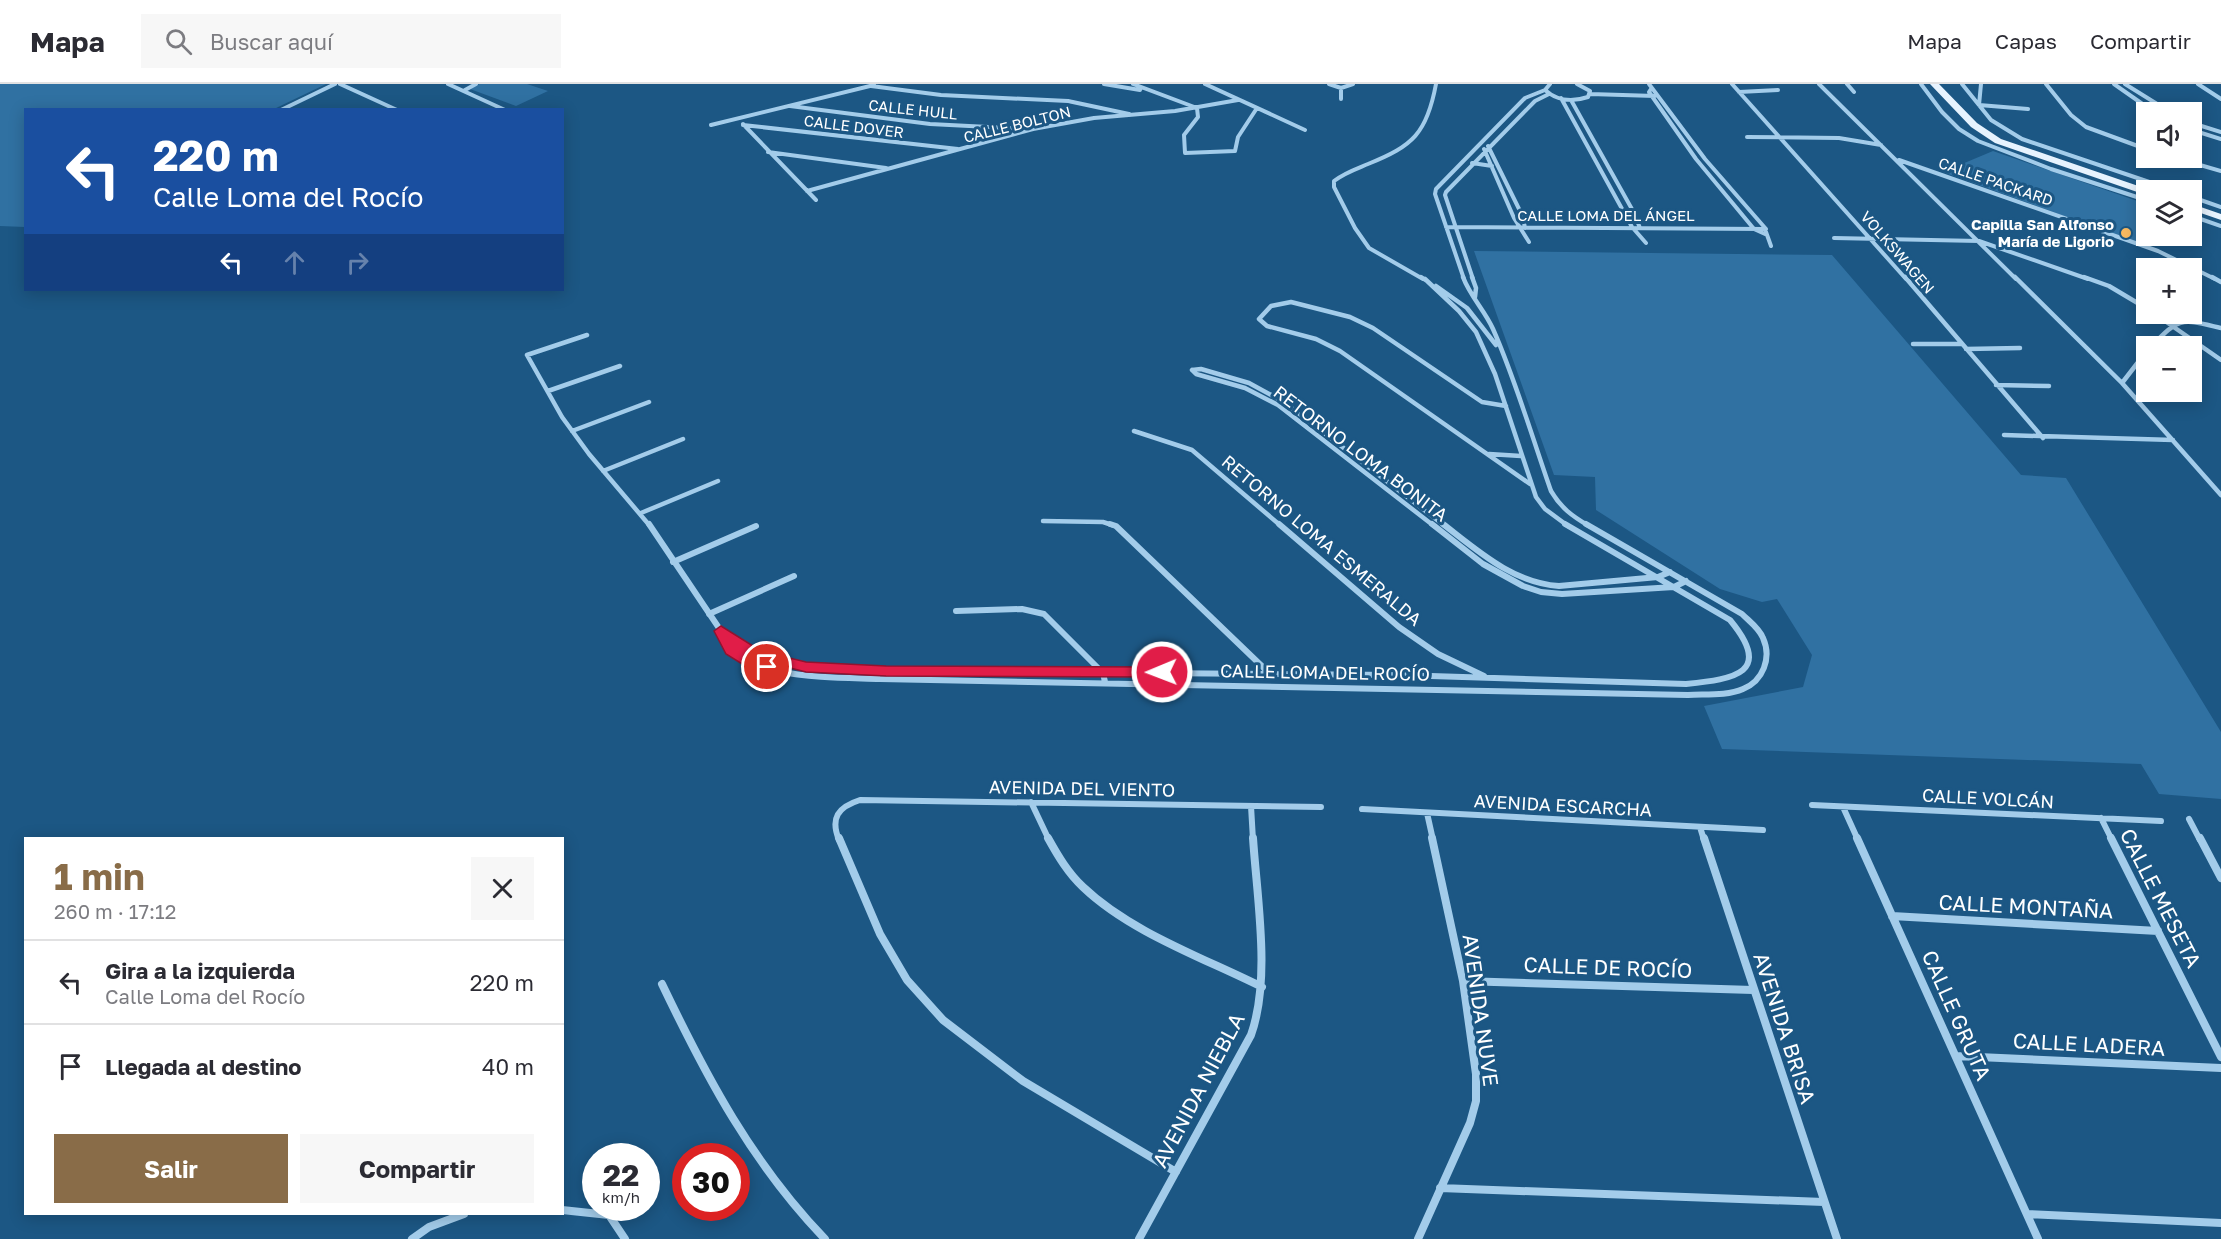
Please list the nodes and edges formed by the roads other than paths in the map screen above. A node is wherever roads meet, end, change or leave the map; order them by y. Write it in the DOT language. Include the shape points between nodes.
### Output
graph roads {
  1 [pos="338,84"];
  2 [pos="448,84"];
  3 [pos="476,84"];
  4 [pos="881,84"];
  5 [pos="1104,84"];
  6 [pos="1133,84"];
  7 [pos="1205,84"];
  8 [pos="1329,84"];
  9 [pos="1353,84"];
  10 [pos="1436,84"];
  11 [pos="1550,84"];
  12 [pos="1577,84"];
  13 [pos="1649,84"];
  14 [pos="1732,84"];
  15 [pos="1818,84"];
  16 [pos="1847,84"];
  17 [pos="1921,84"];
  18 [pos="1934,84"];
  19 [pos="1946,84"];
  20 [pos="1962,84"];
  21 [pos="1981,84"];
  22 [pos="2046,84"];
  23 [pos="2114,84"];
  24 [pos="2125,84"];
  25 [pos="2198,84"];
  26 [pos="1118,85"];
  27 [pos="871,86"];
  28 [pos="1341,88"];
  29 [pos="465,90"];
  30 [pos="1778,90"];
  31 [pos="1147,91"];
  32 [pos="1547,92"];
  33 [pos="1739,92"];
  34 [pos="1854,92"];
  35 [pos="1590,93"];
  36 [pos="1654,93"];
  37 [pos="1561,98"];
  38 [pos="1341,99"];
  39 [pos="2221,99"];
  40 [pos="1238,100"];
  41 [pos="1571,100"];
  42 [pos="2140,102"];
  43 [pos="2154,102"];
  44 [pos="1979,105"];
  45 [pos="790,106"];
  46 [pos="285,108"];
  47 [pos="393,108"];
  48 [pos="501,108"];
  49 [pos="1197,108"];
  50 [pos="1257,108"];
  51 [pos="2028,109"];
  52 [pos="1270,114"];
  53 [pos="1132,115"];
  54 [pos="1252,117"];
  55 [pos="746,118"];
  56 [pos="711,125"];
  57 [pos="742,125"];
  58 [pos="2202,126"];
  59 [pos="1034,129"];
  60 [pos="1305,130"];
  61 [pos="2221,132"];
  62 [pos="2202,133"];
  63 [pos="1747,138"];
  64 [pos="1782,138"];
  65 [pos="2221,139"];
  66 [pos="1483,141"];
  67 [pos="1479,145"];
  68 [pos="1882,145"];
  69 [pos="2136,146"];
  70 [pos="1488,149"];
  71 [pos="962,150"];
  72 [pos="768,152"];
  73 [pos="1896,159"];
  74 [pos="1464,161"];
  75 [pos="1474,163"];
  76 [pos="1492,166"];
  77 [pos="2202,166"];
  78 [pos="890,169"];
  79 [pos="2221,171"];
  80 [pos="2143,180"];
  81 [pos="2136,183"];
  82 [pos="2136,189"];
  83 [pos="807,190"];
  84 [pos="2136,197"];
  85 [pos="816,200"];
  86 [pos="2202,202"];
  87 [pos="2221,209"];
  88 [pos="2202,210"];
  89 [pos="2221,217"];
  90 [pos="2202,219"];
  91 [pos="1519,226"];
  92 [pos="2221,226"];
  93 [pos="1446,227"];
  94 [pos="1457,227"];
  95 [pos="1632,227"];
  96 [pos="1526,228"];
  97 [pos="1766,228"];
  98 [pos="1754,229"];
  99 [pos="1640,230"];
  100 [pos="1765,234"];
  101 [pos="1834,238"];
  102 [pos="1871,238"];
  103 [pos="1979,241"];
  104 [pos="1529,242"];
  105 [pos="1646,243"];
  106 [pos="1771,246"];
  107 [pos="1425,279"];
  108 [pos="2221,282"];
  109 [pos="1475,297"];
  110 [pos="2136,302"];
  111 [pos="2202,323"];
  112 [pos="2173,324"];
  113 [pos="2221,328"];
  114 [pos="587,335"];
  115 [pos="2162,336"];
  116 [pos="1913,344"];
  117 [pos="1964,347"];
  118 [pos="2020,348"];
  119 [pos="1500,351"];
  120 [pos="1485,352"];
  121 [pos="2221,360"];
  122 [pos="2136,364"];
  123 [pos="620,366"];
  124 [pos="2122,382"];
  125 [pos="1996,385"];
  126 [pos="2049,386"];
  127 [pos="548,391"];
  128 [pos="650,402"];
  129 [pos="1506,406"];
  130 [pos="572,431"];
  131 [pos="1134,431"];
  132 [pos="2004,435"];
  133 [pos="2043,438"];
  134 [pos="682,439"];
  135 [pos="2173,440"];
  136 [pos="1488,454"];
  137 [pos="1521,456"];
  138 [pos="603,471"];
  139 [pos="718,482"];
  140 [pos="1530,484"];
  141 [pos="2212,484"];
  142 [pos="2221,485"];
  143 [pos="2221,495"];
  144 [pos="641,513"];
  145 [pos="1043,521"];
  146 [pos="756,526"];
  147 [pos="673,562"];
  148 [pos="1671,572"];
  149 [pos="794,576"];
  150 [pos="1658,577"];
  151 [pos="1686,581"];
  152 [pos="1674,586"];
  153 [pos="956,611"];
  154 [pos="709,615"];
  155 [pos="721,631"];
  156 [pos="1269,672"];
  157 [pos="1103,673"];
  158 [pos="1489,678"];
  159 [pos="1105,682"];
  160 [pos="1031,802"];
  161 [pos="1812,805"];
  162 [pos="1251,806"];
  163 [pos="1321,807"];
  164 [pos="1843,807"];
  165 [pos="1362,809"];
  166 [pos="1427,813"];
  167 [pos="2101,818"];
  168 [pos="2188,819"];
  169 [pos="2161,821"];
  170 [pos="1700,827"];
  171 [pos="1763,830"];
  172 [pos="2221,878"];
  173 [pos="1892,916"];
  174 [pos="2158,931"];
  175 [pos="1463,981"];
  176 [pos="663,984"];
  177 [pos="1262,987"];
  178 [pos="1753,990"];
  179 [pos="1956,1056"];
  180 [pos="2221,1058"];
  181 [pos="2221,1068"];
  182 [pos="1176,1172"];
  183 [pos="1440,1188"];
  184 [pos="1824,1202"];
  185 [pos="564,1210"];
  186 [pos="2027,1214"];
  187 [pos="461,1215"];
  188 [pos="2221,1223"];
  189 [pos="412,1239"];
  190 [pos="625,1239"];
  191 [pos="825,1239"];
  192 [pos="1139,1239"];
  193 [pos="1418,1239"];
  194 [pos="1837,1239"];
  195 [pos="2038,1239"];
  1 -- 46 [label="street"];
  1 -- 47 [label="street"];
  2 -- 29 [label="street"];
  3 -- 29 [label="street"];
  4 -- 27 [label="street"];
  5 -- 26 [label="street"];
  6 -- 31 [label="street"];
  7 -- 40 [label="street"];
  8 -- 28 [label="street"];
  9 -- 28 [label="street"];
  10 -- 107 [label="street" via="1426,126 1413,141 1392,155 1346,173 1335,181 1334,187 1369,248"];
  11 -- 32 [label="street"];
  12 -- 35 [label="street"];
  13 -- 36 [label="street"];
  14 -- 33 [label="street, VOLKSWAGEN"];
  15 -- 68 [label="street, CALLE PACKARD"];
  16 -- 34 [label="street"];
  17 -- 84 [label="street" via="1942,112 1978,141"];
  18 -- 82 [label="main road" via="1974,125 1998,141"];
  19 -- 81 [label="main road" via="1979,119 2013,142"];
  20 -- 44 [label="street"];
  21 -- 44 [label="street"];
  22 -- 69 [label="street" via="2086,127"];
  23 -- 42 [label="street"];
  24 -- 43 [label="street"];
  25 -- 39 [label="street"];
  26 -- 31 [label="street"];
  27 -- 45 [label="street"];
  27 -- 53 [label="street" via="963,96 1072,101"];
  28 -- 38 [label="street"];
  29 -- 48 [label="street"];
  30 -- 33 [label="street"];
  31 -- 49 [label="street"];
  32 -- 37 [label="street"];
  32 -- 66 [label="street" via="1525,98"];
  32 -- 70 [label="street"];
  33 -- 64 [label="street, VOLKSWAGEN"];
  35 -- 36 [label="street"];
  35 -- 41 [label="street"];
  36 -- 97 [label="street"];
  36 -- 98 [label="street" via="1696,159"];
  37 -- 41 [label="street"];
  37 -- 95 [label="street"];
  40 -- 49 [label="street, CALLE BOLTON"];
  40 -- 50 [label="street"];
  41 -- 99 [label="street"];
  44 -- 51 [label="street"];
  44 -- 80 [label="street" via="1991,120 2022,139"];
  45 -- 55 [label="street"];
  45 -- 59 [label="street, CALLE HULL" via="930,124"];
  49 -- 53 [label="street, CALLE BOLTON"];
  49 -- 54 [label="street" via="1198,117 1184,135 1185,153 1235,151 1238,137"];
  50 -- 52 [label="street"];
  50 -- 54 [label="street"];
  52 -- 54 [label="street"];
  52 -- 60 [label="street"];
  53 -- 59 [label="street, CALLE BOLTON"];
  55 -- 56 [label="street"];
  55 -- 57 [label="street"];
  57 -- 71 [label="street, CALLE DOVER"];
  57 -- 72 [label="street"];
  58 -- 61 [label="street"];
  59 -- 71 [label="street, CALLE BOLTON"];
  62 -- 65 [label="street"];
  63 -- 64 [label="street"];
  64 -- 68 [label="street" via="1839,138"];
  64 -- 102 [label="street, VOLKSWAGEN"];
  66 -- 67 [label="street"];
  66 -- 70 [label="street"];
  67 -- 70 [label="street"];
  67 -- 74 [label="street"];
  68 -- 73 [label="street, CALLE PACKARD"];
  70 -- 75 [label="street"];
  70 -- 76 [label="street"];
  70 -- 96 [label="street"];
  71 -- 78 [label="street, CALLE BOLTON"];
  72 -- 78 [label="street"];
  72 -- 83 [label="street"];
  73 -- 103 [label="street"];
  73 -- 108 [label="street, CALLE PACKARD" via="2158,250"];
  74 -- 75 [label="street"];
  74 -- 93 [label="street" via="1436,189"];
  75 -- 76 [label="street"];
  75 -- 94 [label="street" via="1445,195"];
  76 -- 91 [label="street"];
  77 -- 79 [label="street"];
  78 -- 83 [label="street, CALLE BOLTON"];
  83 -- 85 [label="street"];
  86 -- 87 [label="main road"];
  88 -- 89 [label="main road"];
  90 -- 92 [label="street"];
  91 -- 94 [label="street, CALLE LOMA DEL ÁNGEL"];
  91 -- 96 [label="street"];
  93 -- 94 [label="street, CALLE LOMA DEL ÁNGEL"];
  93 -- 109 [label="street" via="1467,288"];
  94 -- 109 [label="street" via="1476,288"];
  95 -- 96 [label="street, CALLE LOMA DEL ÁNGEL"];
  95 -- 99 [label="street"];
  96 -- 104 [label="street"];
  97 -- 98 [label="street, CALLE LOMA DEL ÁNGEL"];
  97 -- 100 [label="street"];
  98 -- 99 [label="street, CALLE LOMA DEL ÁNGEL"];
  98 -- 100 [label="street"];
  99 -- 105 [label="street"];
  100 -- 106 [label="street"];
  101 -- 102 [label="street"];
  102 -- 103 [label="street"];
  102 -- 117 [label="street, VOLKSWAGEN"];
  103 -- 110 [label="street" via="2109,286"];
  103 -- 124 [label="street"];
  107 -- 119 [label="street" via="1467,308"];
  107 -- 120 [label="street" via="1469,321"];
  109 -- 119 [label="street" via="1493,328"];
  111 -- 113 [label="street"];
  112 -- 115 [label="street"];
  112 -- 121 [label="street"];
  114 -- 127 [label="street" via="527,355"];
  116 -- 117 [label="street"];
  117 -- 118 [label="street"];
  117 -- 125 [label="street, VOLKSWAGEN"];
  119 -- 120 [label="street"];
  119 -- 148 [label="street, CALLE LOMA DEL ROCÍO" via="1558,503 1570,514"];
  120 -- 129 [label="street"];
  122 -- 124 [label="street"];
  123 -- 127 [label="street"];
  124 -- 135 [label="street"];
  125 -- 126 [label="street"];
  125 -- 133 [label="street, VOLKSWAGEN"];
  127 -- 130 [label="street"];
  128 -- 130 [label="street"];
  129 -- 136 [label="street" via="1482,402 1362,322 1291,302 1271,306 1258,319 1340,351"];
  129 -- 137 [label="street"];
  130 -- 138 [label="street"];
  131 -- 158 [label="street, RETORNO LOMA ESMERALDA" via="1192,450 1399,627 1438,654"];
  132 -- 133 [label="street"];
  133 -- 135 [label="street"];
  134 -- 138 [label="street"];
  135 -- 141 [label="street"];
  136 -- 137 [label="street"];
  136 -- 140 [label="street"];
  137 -- 140 [label="street"];
  138 -- 144 [label="street"];
  139 -- 144 [label="street"];
  140 -- 150 [label="street, CALLE LOMA DEL ROCÍO" via="1545,509 1558,520"];
  141 -- 142 [label="street"];
  141 -- 143 [label="street"];
  144 -- 147 [label="street"];
  145 -- 156 [label="street" via="1116,525"];
  146 -- 147 [label="street"];
  147 -- 154 [label="street"];
  148 -- 150 [label="street, RETORNO LOMA BONITA"];
  148 -- 151 [label="street, CALLE LOMA DEL ROCÍO"];
  149 -- 154 [label="street"];
  150 -- 152 [label="street, CALLE LOMA DEL ROCÍO"];
  150 -- 152 [label="street, RETORNO LOMA BONITA" via="1559,586 1519,576 1491,561 1265,390 1201,369 1192,370 1260,394 1278,405 1483,564 1523,586 1562,594"];
  151 -- 152 [label="street, RETORNO LOMA BONITA"];
  151 -- 159 [label="street, CALLE LOMA DEL ROCÍO" via="1742,614 1759,631 1767,663 1762,676 1745,688 1688,695"];
  152 -- 158 [label="street, CALLE LOMA DEL ROCÍO" via="1730,620 1744,635 1750,648 1750,662 1740,673 1721,681 1686,684"];
  153 -- 157 [label="street" via="1022,609 1044,614"];
  154 -- 155 [label="street"];
  155 -- 157 [label="street, CALLE LOMA DEL ROCÍO" via="757,655 806,667"];
  155 -- 159 [label="street, CALLE LOMA DEL ROCÍO" via="730,650 752,663 795,673 880,679"];
  156 -- 157 [label="street, CALLE LOMA DEL ROCÍO"];
  156 -- 158 [label="street, CALLE LOMA DEL ROCÍO"];
  157 -- 159 [label="street"];
  160 -- 162 [label="street, AVENIDA DEL VIENTO"];
  160 -- 177 [label="street" via="1048,841 1085,889 1146,929"];
  160 -- 182 [label="street, AVENIDA DEL VIENTO" via="860,800 843,806 835,816 834,828 880,934 907,980 943,1020 1023,1082"];
  161 -- 164 [label="street, CALLE VOLCÁN"];
  162 -- 163 [label="street, AVENIDA DEL VIENTO"];
  162 -- 177 [label="street, AVENIDA NIEBLA"];
  164 -- 167 [label="street, CALLE VOLCÁN"];
  164 -- 173 [label="street, CALLE GRUTA"];
  165 -- 166 [label="street, AVENIDA ESCARCHA"];
  166 -- 170 [label="street, AVENIDA ESCARCHA"];
  166 -- 175 [label="street, AVENIDA NUVE"];
  167 -- 169 [label="street, CALLE VOLCÁN"];
  167 -- 174 [label="street, CALLE MESETA"];
  168 -- 172 [label="street"];
  170 -- 171 [label="street, AVENIDA ESCARCHA"];
  170 -- 178 [label="street, AVENIDA BRISA"];
  173 -- 174 [label="street, CALLE MONTAÑA"];
  173 -- 179 [label="street, CALLE GRUTA"];
  174 -- 180 [label="street, CALLE MESETA"];
  175 -- 178 [label="street, CALLE DE ROCÍO"];
  175 -- 183 [label="street, AVENIDA NUVE" via="1476,1101"];
  176 -- 191 [label="street" via="704,1071 768,1177"];
  177 -- 182 [label="street, AVENIDA NIEBLA" via="1251,1035"];
  178 -- 184 [label="street, AVENIDA BRISA"];
  179 -- 181 [label="street, CALLE LADERA"];
  179 -- 186 [label="street, CALLE GRUTA"];
  182 -- 192 [label="street, AVENIDA NIEBLA"];
  183 -- 184 [label="street"];
  183 -- 193 [label="street, AVENIDA NUVE"];
  184 -- 194 [label="street, AVENIDA BRISA"];
  185 -- 190 [label="street" via="609,1215"];
  186 -- 188 [label="street"];
  186 -- 195 [label="street, CALLE GRUTA"];
  187 -- 189 [label="street" via="429,1227"];
}
